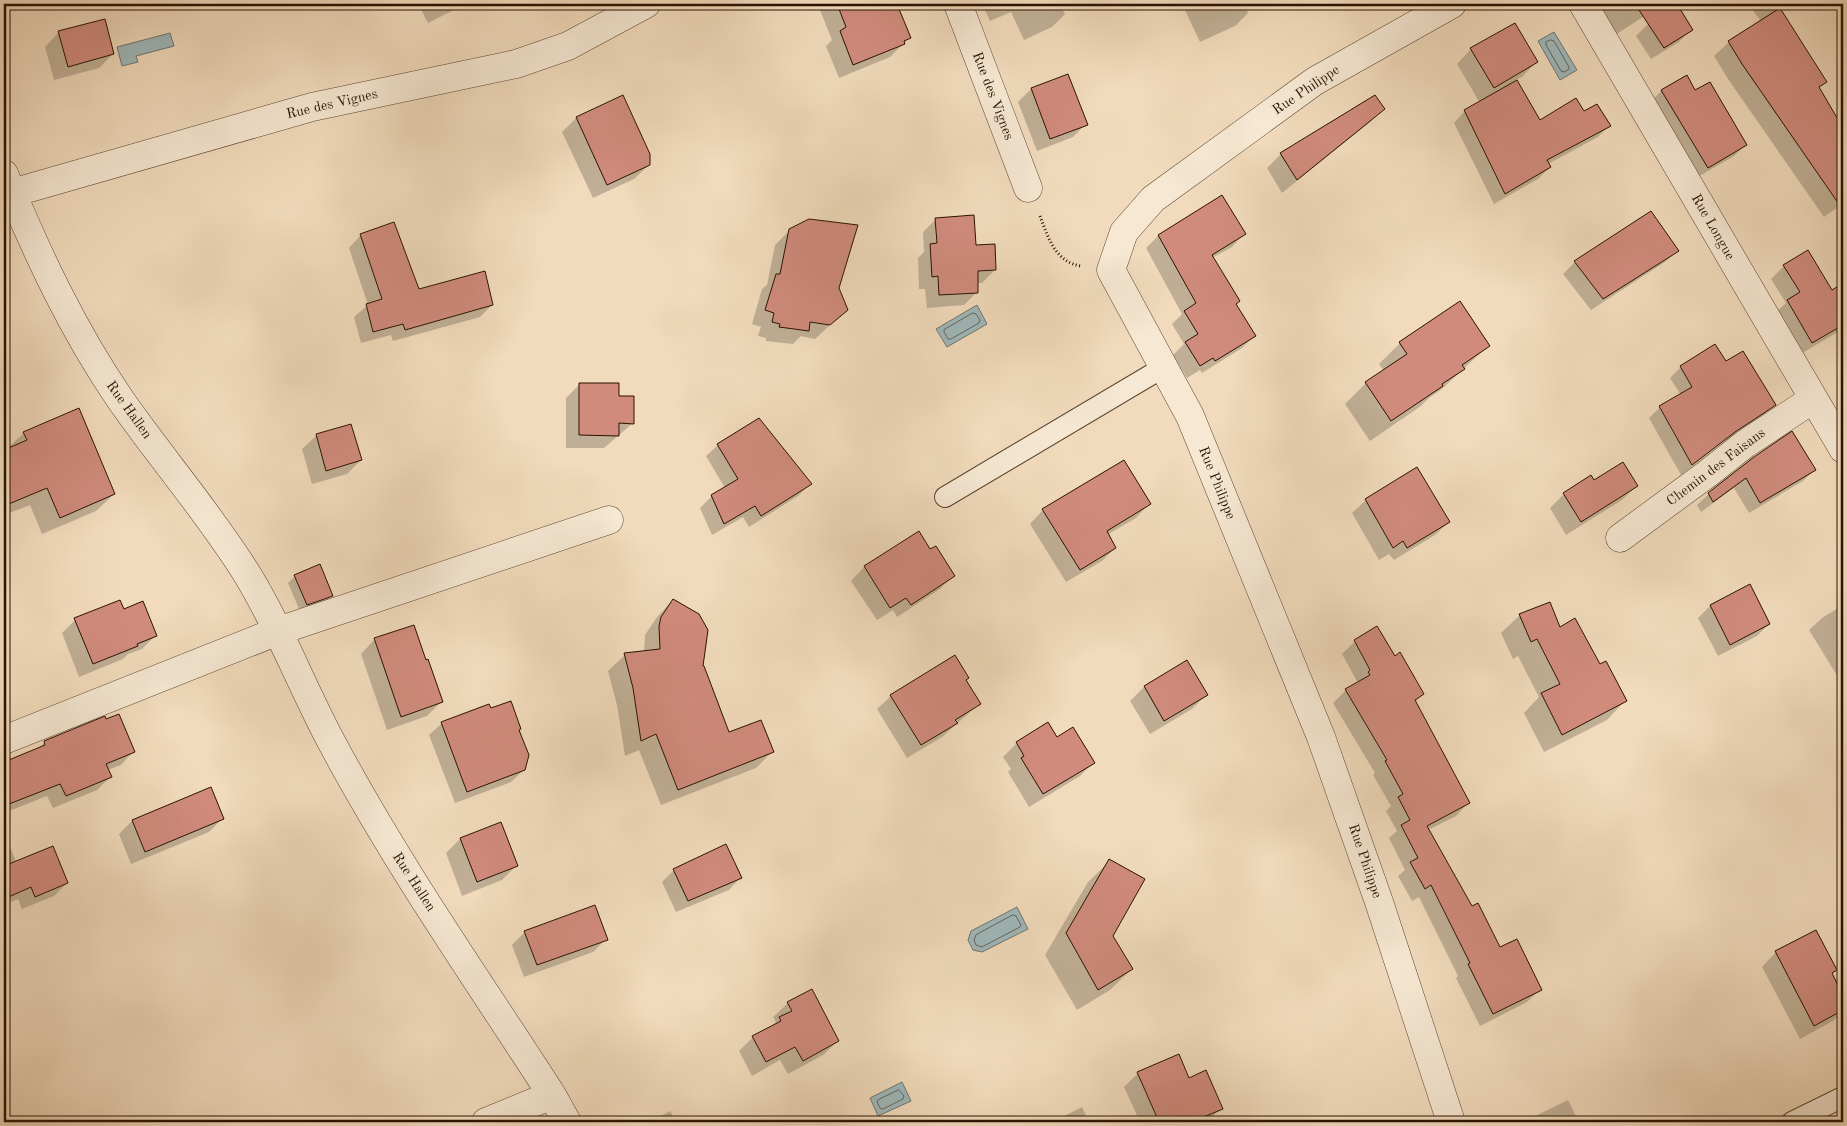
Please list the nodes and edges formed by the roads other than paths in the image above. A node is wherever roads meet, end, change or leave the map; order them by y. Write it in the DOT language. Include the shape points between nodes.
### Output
graph roads {
  1 [pos="646,4"];
  2 [pos="958,4"];
  3 [pos="1452,4"];
  4 [pos="1583,4"];
  5 [pos="8,184"];
  6 [pos="1028,188"];
  7 [pos="13,223"];
  8 [pos="1164,367"];
  9 [pos="1813,399"];
  10 [pos="1843,449"];
  11 [pos="945,497"];
  12 [pos="609,520"];
  13 [pos="1620,538"];
  14 [pos="278,631"];
  15 [pos="4,740"];
  16 [pos="552,1095"];
  17 [pos="1843,1096"];
  18 [pos="486,1122"];
  19 [pos="566,1122"];
  20 [pos="1451,1122"];
  21 [pos="1792,1122"];
  1 -- 5 [label="street, Rue des Vignes" via="568,46 516,64 312,107"];
  2 -- 6 [label="street, Rue des Vignes"];
  3 -- 8 [label="street, Rue Philippe" via="1314,81 1153,199 1124,232 1111,270"];
  4 -- 9 [label="street, Rue Longue"];
  5 -- 7 [label="street, Rue Hallen"];
  7 -- 14 [label="street, Rue Hallen" via="51,282 89,351 231,549"];
  8 -- 11 [label="lane"];
  8 -- 20 [label="street, Rue Philippe" via="1190,416 1321,737 1380,902"];
  9 -- 10 [label="street, Rue Longue"];
  9 -- 13 [label="street, Chemin des Faisans" via="1745,444"];
  12 -- 14 [label="street"];
  14 -- 15 [label="street"];
  14 -- 16 [label="street, Rue Hallen" via="331,742 394,851"];
  16 -- 18 [label="street"];
  16 -- 19 [label="street, Rue Hallen"];
  17 -- 21 [label="lane"];
}
